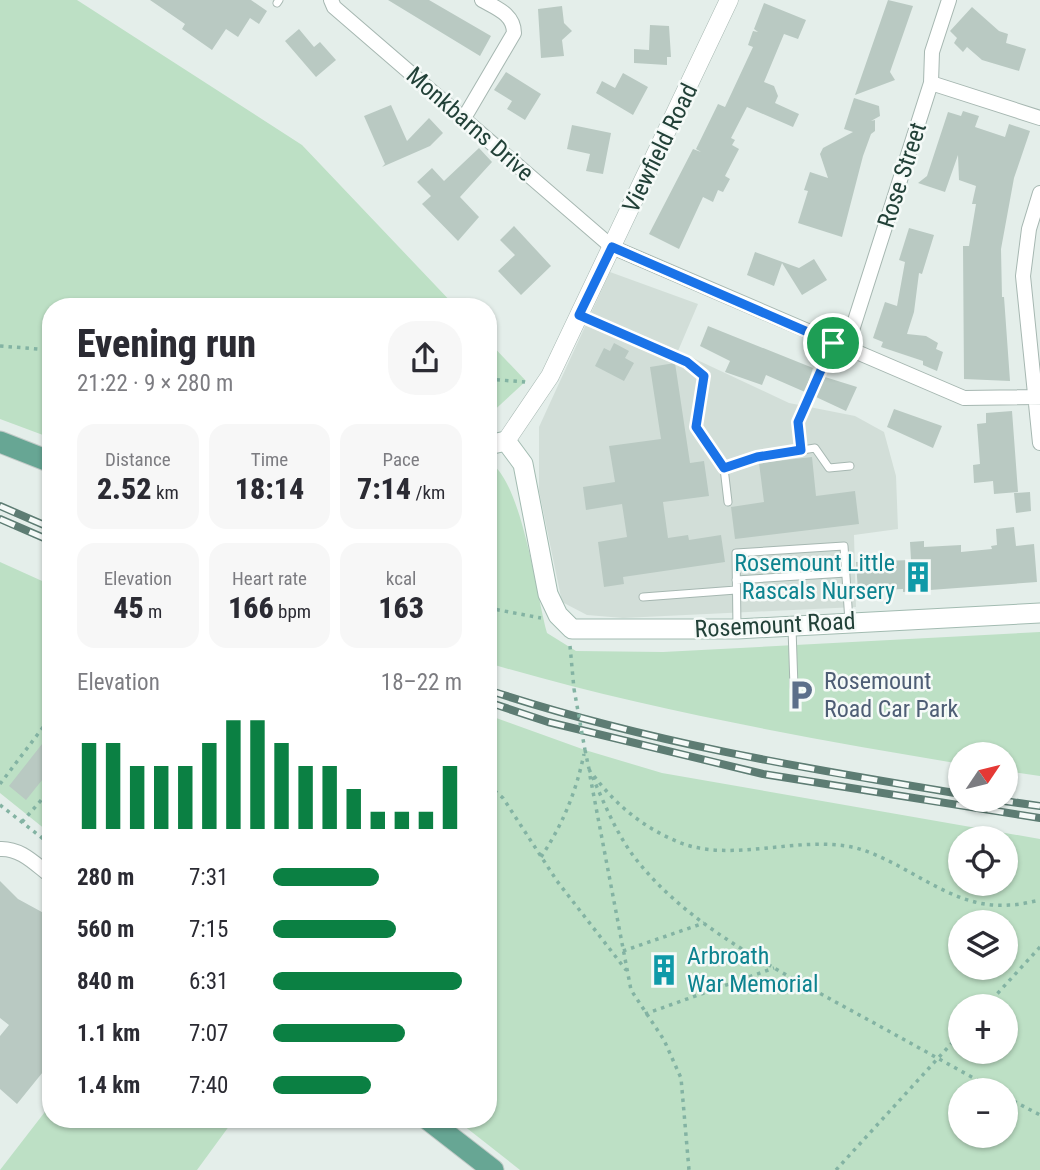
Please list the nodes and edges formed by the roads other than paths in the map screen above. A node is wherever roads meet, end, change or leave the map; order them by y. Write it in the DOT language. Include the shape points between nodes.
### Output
graph roads {
  1 [pos="482,0"];
  2 [pos="729,0"];
  3 [pos="949,0"];
  4 [pos="330,2"];
  5 [pos="931,83"];
  6 [pos="464,118"];
  7 [pos="1040,118"];
  8 [pos="1040,193"];
  9 [pos="612,247"];
  10 [pos="579,315"];
  11 [pos="840,346"];
  12 [pos="1038,397"];
  13 [pos="0,442"];
  14 [pos="497,443"];
  15 [pos="1040,443"];
  16 [pos="801,450"];
  17 [pos="42,459"];
  18 [pos="850,466"];
  19 [pos="724,468"];
  20 [pos="728,502"];
  21 [pos="846,573"];
  22 [pos="736,580"];
  23 [pos="736,590"];
  24 [pos="643,597"];
  25 [pos="1040,613"];
  26 [pos="849,622"];
  27 [pos="792,626"];
  28 [pos="737,629"];
  29 [pos="794,687"];
  30 [pos="0,849"];
  31 [pos="42,869"];
  32 [pos="439,1128"];
  33 [pos="493,1170"];
  1 -- 6 [label="street" via="508,16 514,33"];
  2 -- 9 [label="street, Viewfield Road"];
  3 -- 5 [label="street, Rose Street" via="932,52"];
  4 -- 6 [label="street, Monkbarns Drive"];
  5 -- 7 [label="street"];
  5 -- 11 [label="street, Rose Street"];
  6 -- 9 [label="street, Monkbarns Drive"];
  8 -- 12 [label="street" via="1029,229 1023,276"];
  9 -- 10 [label="street, Viewfield Road"];
  9 -- 11 [label="street, Monkbarns Drive"];
  10 -- 14 [label="street, Viewfield Road" via="545,384"];
  10 -- 19 [label="lane" via="687,362 704,376 696,427"];
  11 -- 12 [label="street, Monkbarns Drive" via="964,398"];
  11 -- 16 [label="lane" via="798,422"];
  12 -- 15 [label="street"];
  13 -- 17 [label="main road"];
  14 -- 28 [label="main road, Rosemount Road" via="523,464 548,594 565,622"];
  16 -- 18 [label="lane" via="815,449 829,468"];
  16 -- 19 [label="lane"];
  19 -- 20 [label="lane"];
  21 -- 22 [label="lane"];
  21 -- 22 [label="lane" via="844,546 736,552"];
  21 -- 26 [label="lane"];
  22 -- 23 [label="lane"];
  23 -- 24 [label="lane"];
  23 -- 28 [label="lane"];
  25 -- 26 [label="main road, Rosemount Road"];
  26 -- 27 [label="main road, Rosemount Road"];
  27 -- 28 [label="main road, Rosemount Road"];
  27 -- 29 [label="lane"];
  30 -- 31 [label="street" via="23,854"];
  32 -- 33 [label="main road"];
}
